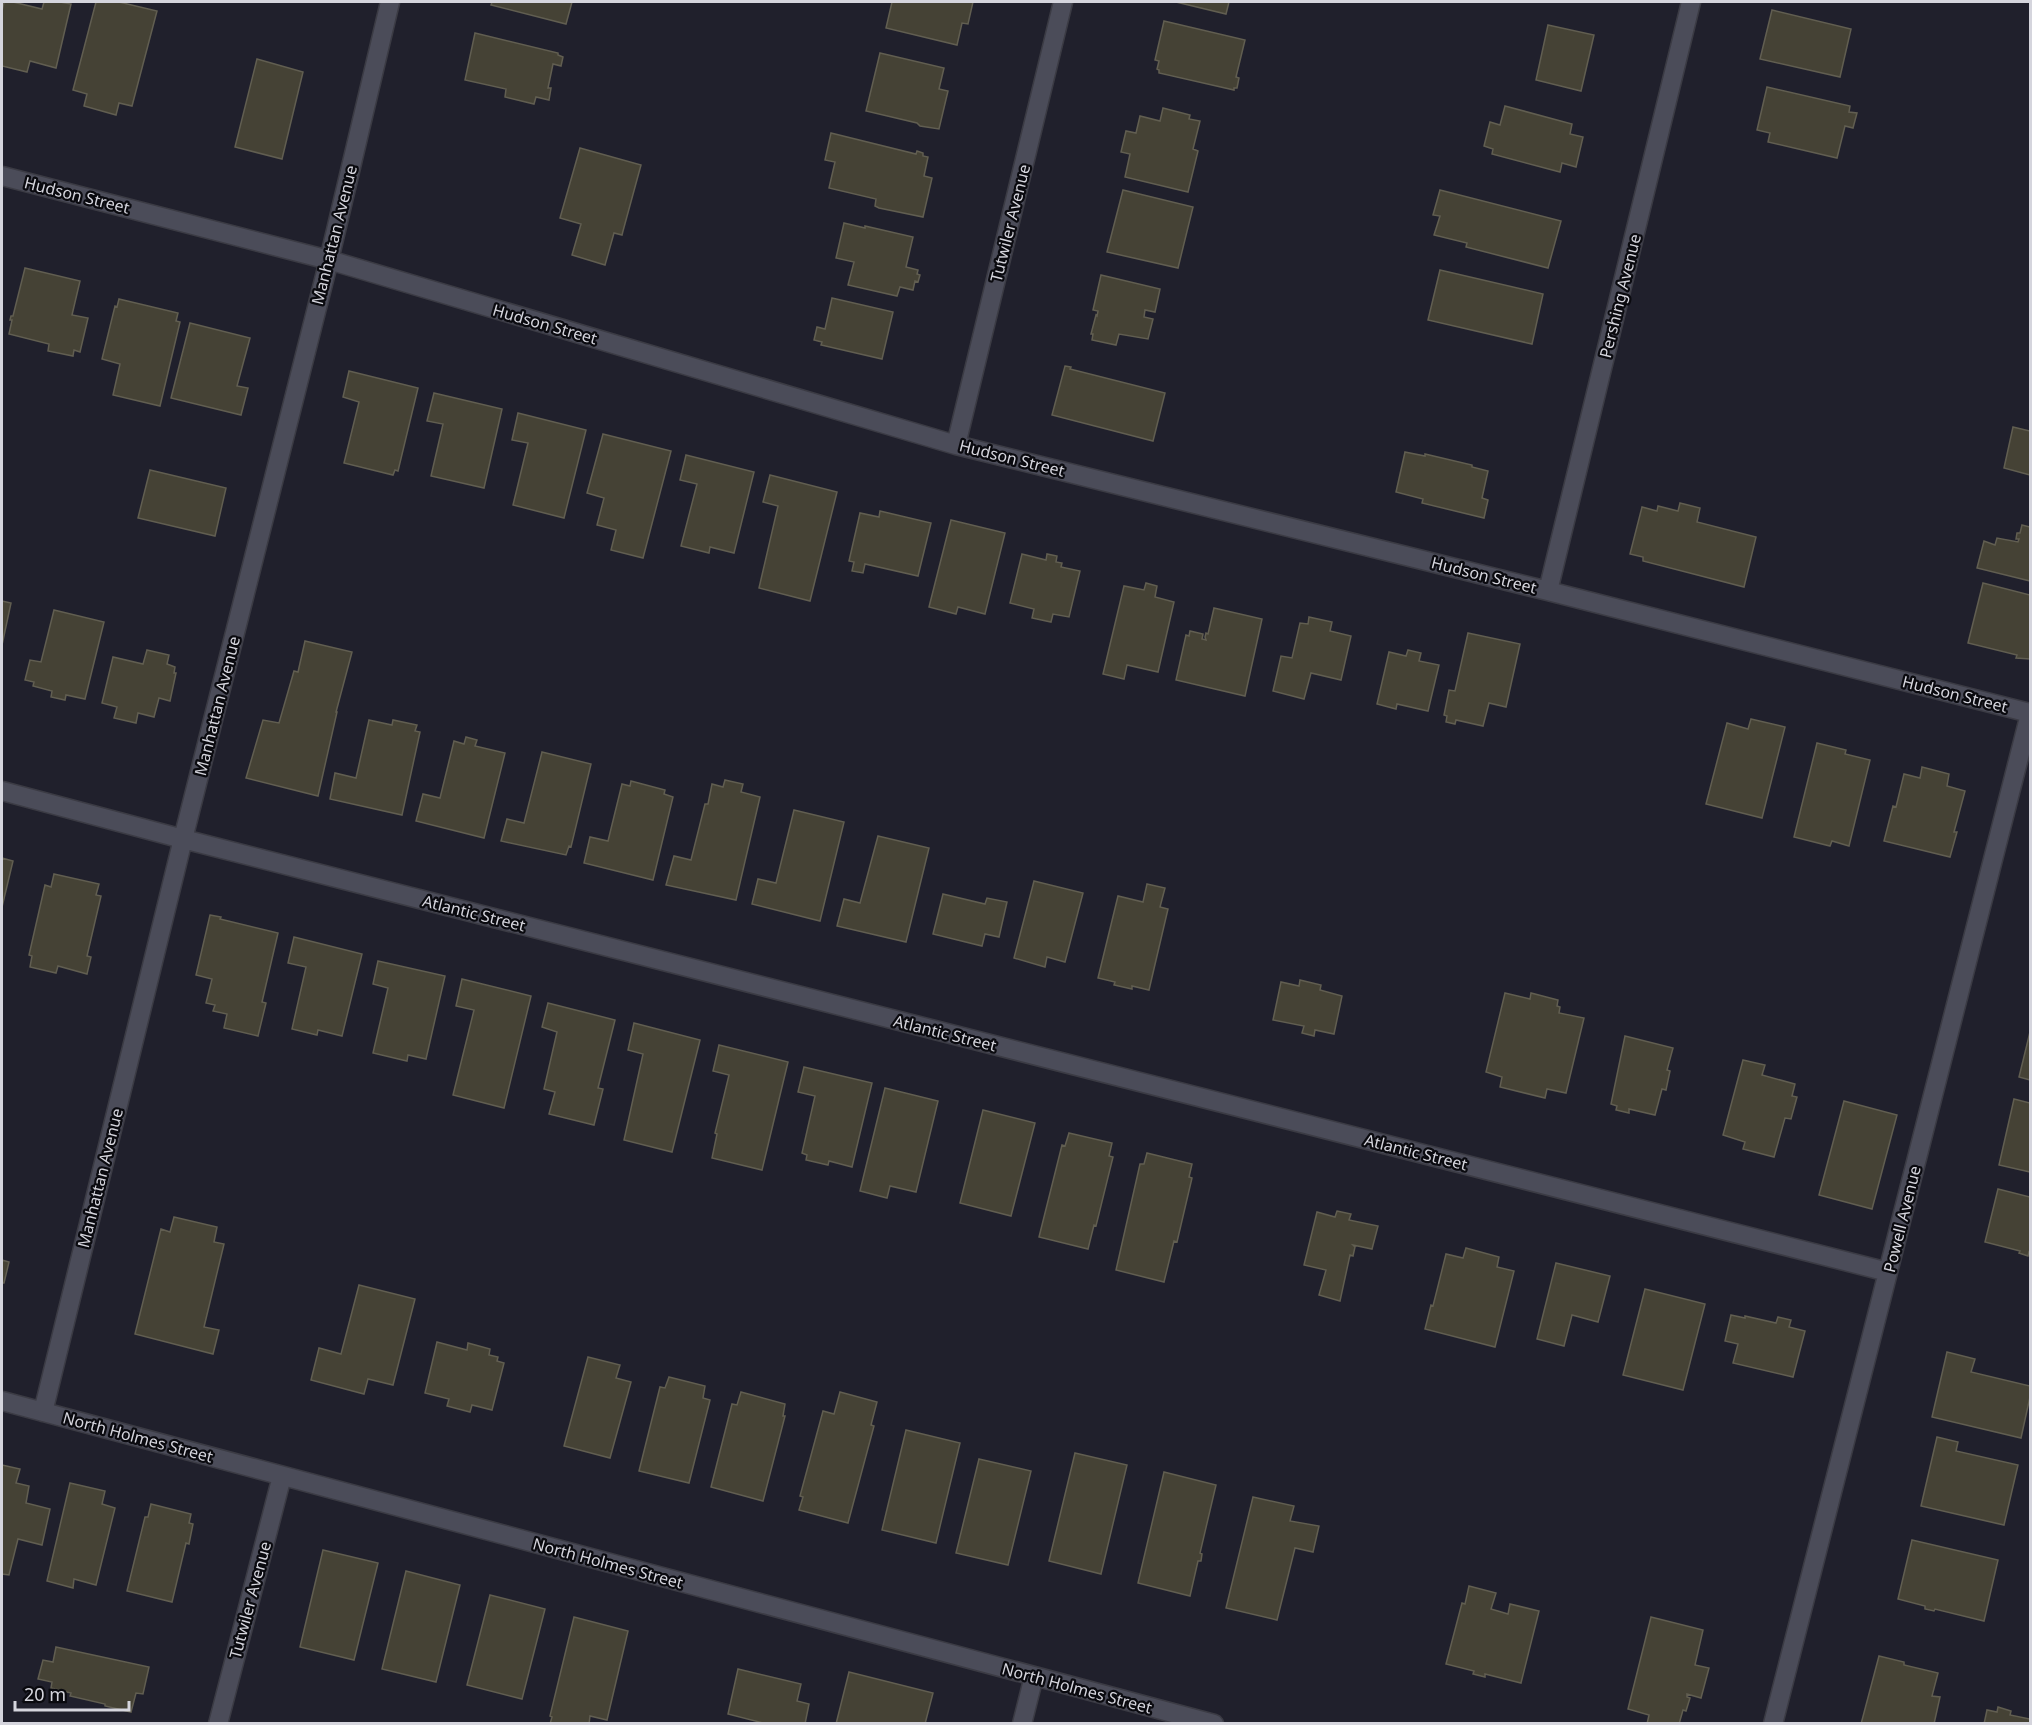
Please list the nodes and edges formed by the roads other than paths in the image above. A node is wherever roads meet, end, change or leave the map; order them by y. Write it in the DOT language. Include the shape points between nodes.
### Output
graph roads {
  1 [pos="390,2"];
  2 [pos="1063,2"];
  3 [pos="1691,2"];
  4 [pos="2,176"];
  5 [pos="329,260"];
  6 [pos="956,445"];
  7 [pos="1548,591"];
  8 [pos="2031,714"];
  9 [pos="2,791"];
  10 [pos="183,839"];
  11 [pos="1888,1272"];
  12 [pos="2,1401"];
  13 [pos="43,1412"];
  14 [pos="282,1476"];
  15 [pos="1034,1676"];
  16 [pos="218,1724"];
  17 [pos="1022,1724"];
  18 [pos="1214,1724"];
  19 [pos="1773,1724"];
  1 -- 5 [label="street, Manhattan Avenue"];
  2 -- 6 [label="street, Tutwiler Avenue"];
  3 -- 7 [label="street, Pershing Avenue"];
  4 -- 5 [label="street, Hudson Street"];
  5 -- 6 [label="street, Hudson Street"];
  5 -- 10 [label="street, Manhattan Avenue"];
  6 -- 7 [label="street, Hudson Street"];
  7 -- 8 [label="street, Hudson Street"];
  8 -- 11 [label="street, Powell Avenue"];
  9 -- 10 [label="street, Atlantic Street"];
  10 -- 11 [label="street, Atlantic Street"];
  10 -- 13 [label="street, Manhattan Avenue"];
  11 -- 19 [label="street, Powell Avenue"];
  12 -- 13 [label="street, North Holmes Street"];
  13 -- 14 [label="street, North Holmes Street"];
  14 -- 15 [label="street, North Holmes Street"];
  14 -- 16 [label="street, Tutwiler Avenue"];
  15 -- 17 [label="street"];
  15 -- 18 [label="street, North Holmes Street"];
}
